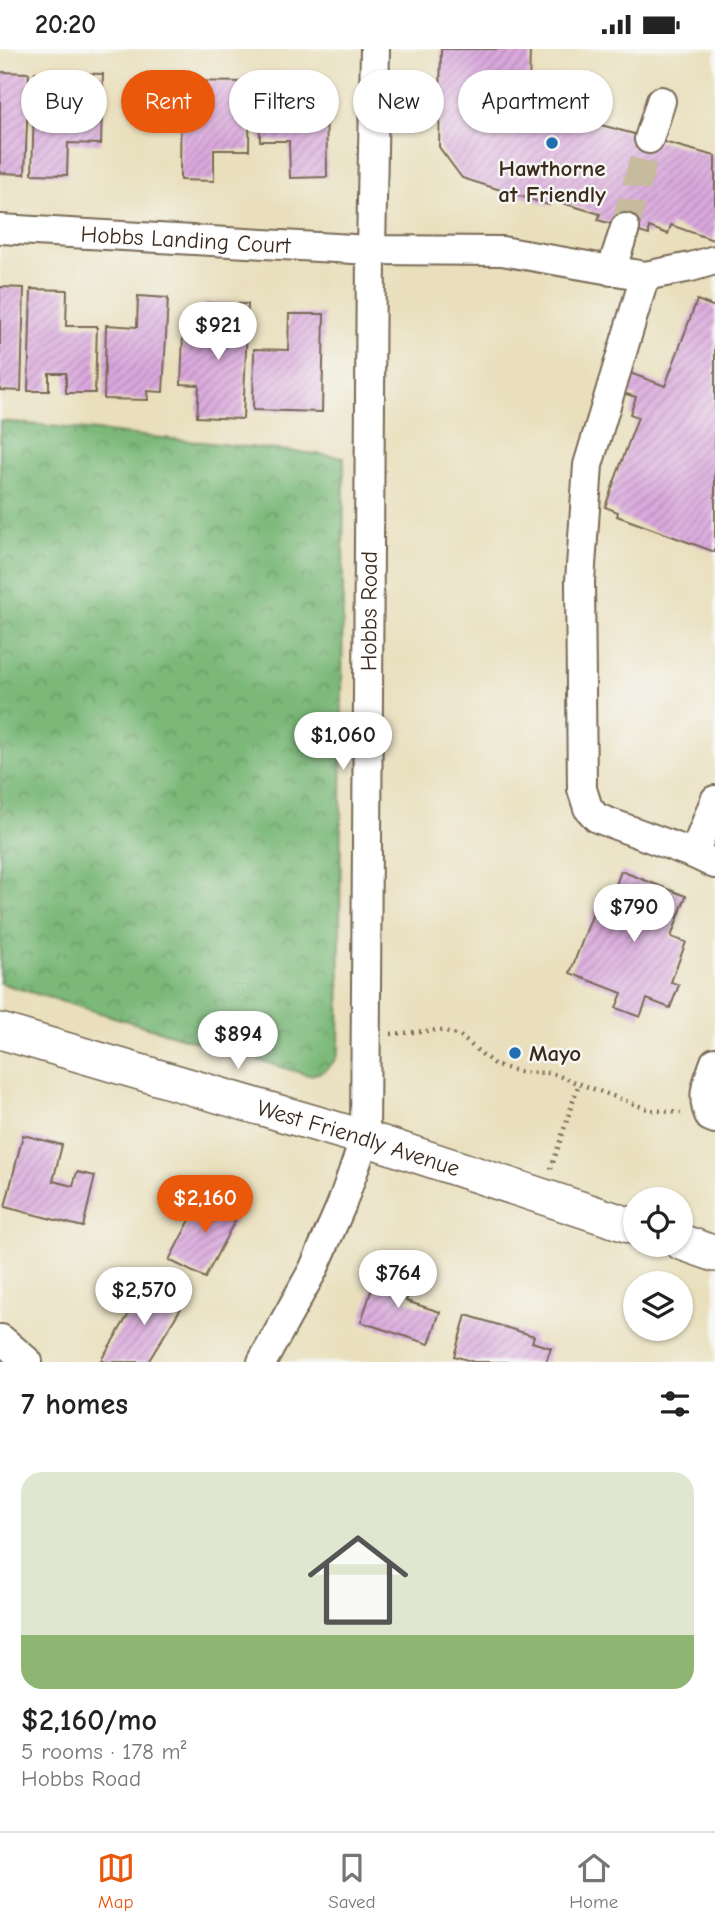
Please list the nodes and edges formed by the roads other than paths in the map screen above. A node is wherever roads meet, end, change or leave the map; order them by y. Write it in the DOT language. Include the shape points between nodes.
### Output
graph roads {
  1 [pos="376,49"];
  2 [pos="661,100"];
  3 [pos="649,139"];
  4 [pos="625,228"];
  5 [pos="0,229"];
  6 [pos="371,250"];
  7 [pos="715,260"];
  8 [pos="611,271"];
  9 [pos="645,276"];
  10 [pos="715,800"];
  11 [pos="704,859"];
  12 [pos="0,1031"];
  13 [pos="715,1062"];
  14 [pos="712,1118"];
  15 [pos="365,1138"];
  16 [pos="623,1223"];
  17 [pos="693,1246"];
  18 [pos="715,1254"];
  19 [pos="1,1339"];
  20 [pos="272,1359"];
  21 [pos="28,1362"];
  1 -- 6 [label="street, Hobbs Road"];
  2 -- 3 [label="street"];
  4 -- 8 [label="street"];
  5 -- 6 [label="street, Hobbs Landing Court"];
  6 -- 8 [label="street, Hobbs Landing Court" via="502,251"];
  6 -- 15 [label="street, Hobbs Road"];
  7 -- 9 [label="street, Hobbs Landing Court"];
  8 -- 9 [label="street, Hobbs Landing Court"];
  9 -- 11 [label="street" via="588,465 580,581 582,789 597,818"];
  10 -- 11 [label="street"];
  12 -- 15 [label="main road, West Friendly Avenue"];
  13 -- 14 [label="street" via="704,1092 704,1105"];
  15 -- 16 [label="main road, West Friendly Avenue"];
  15 -- 20 [label="street, Hobbs Road" via="341,1206"];
  17 -- 18 [label="main road"];
  19 -- 21 [label="street"];
}
